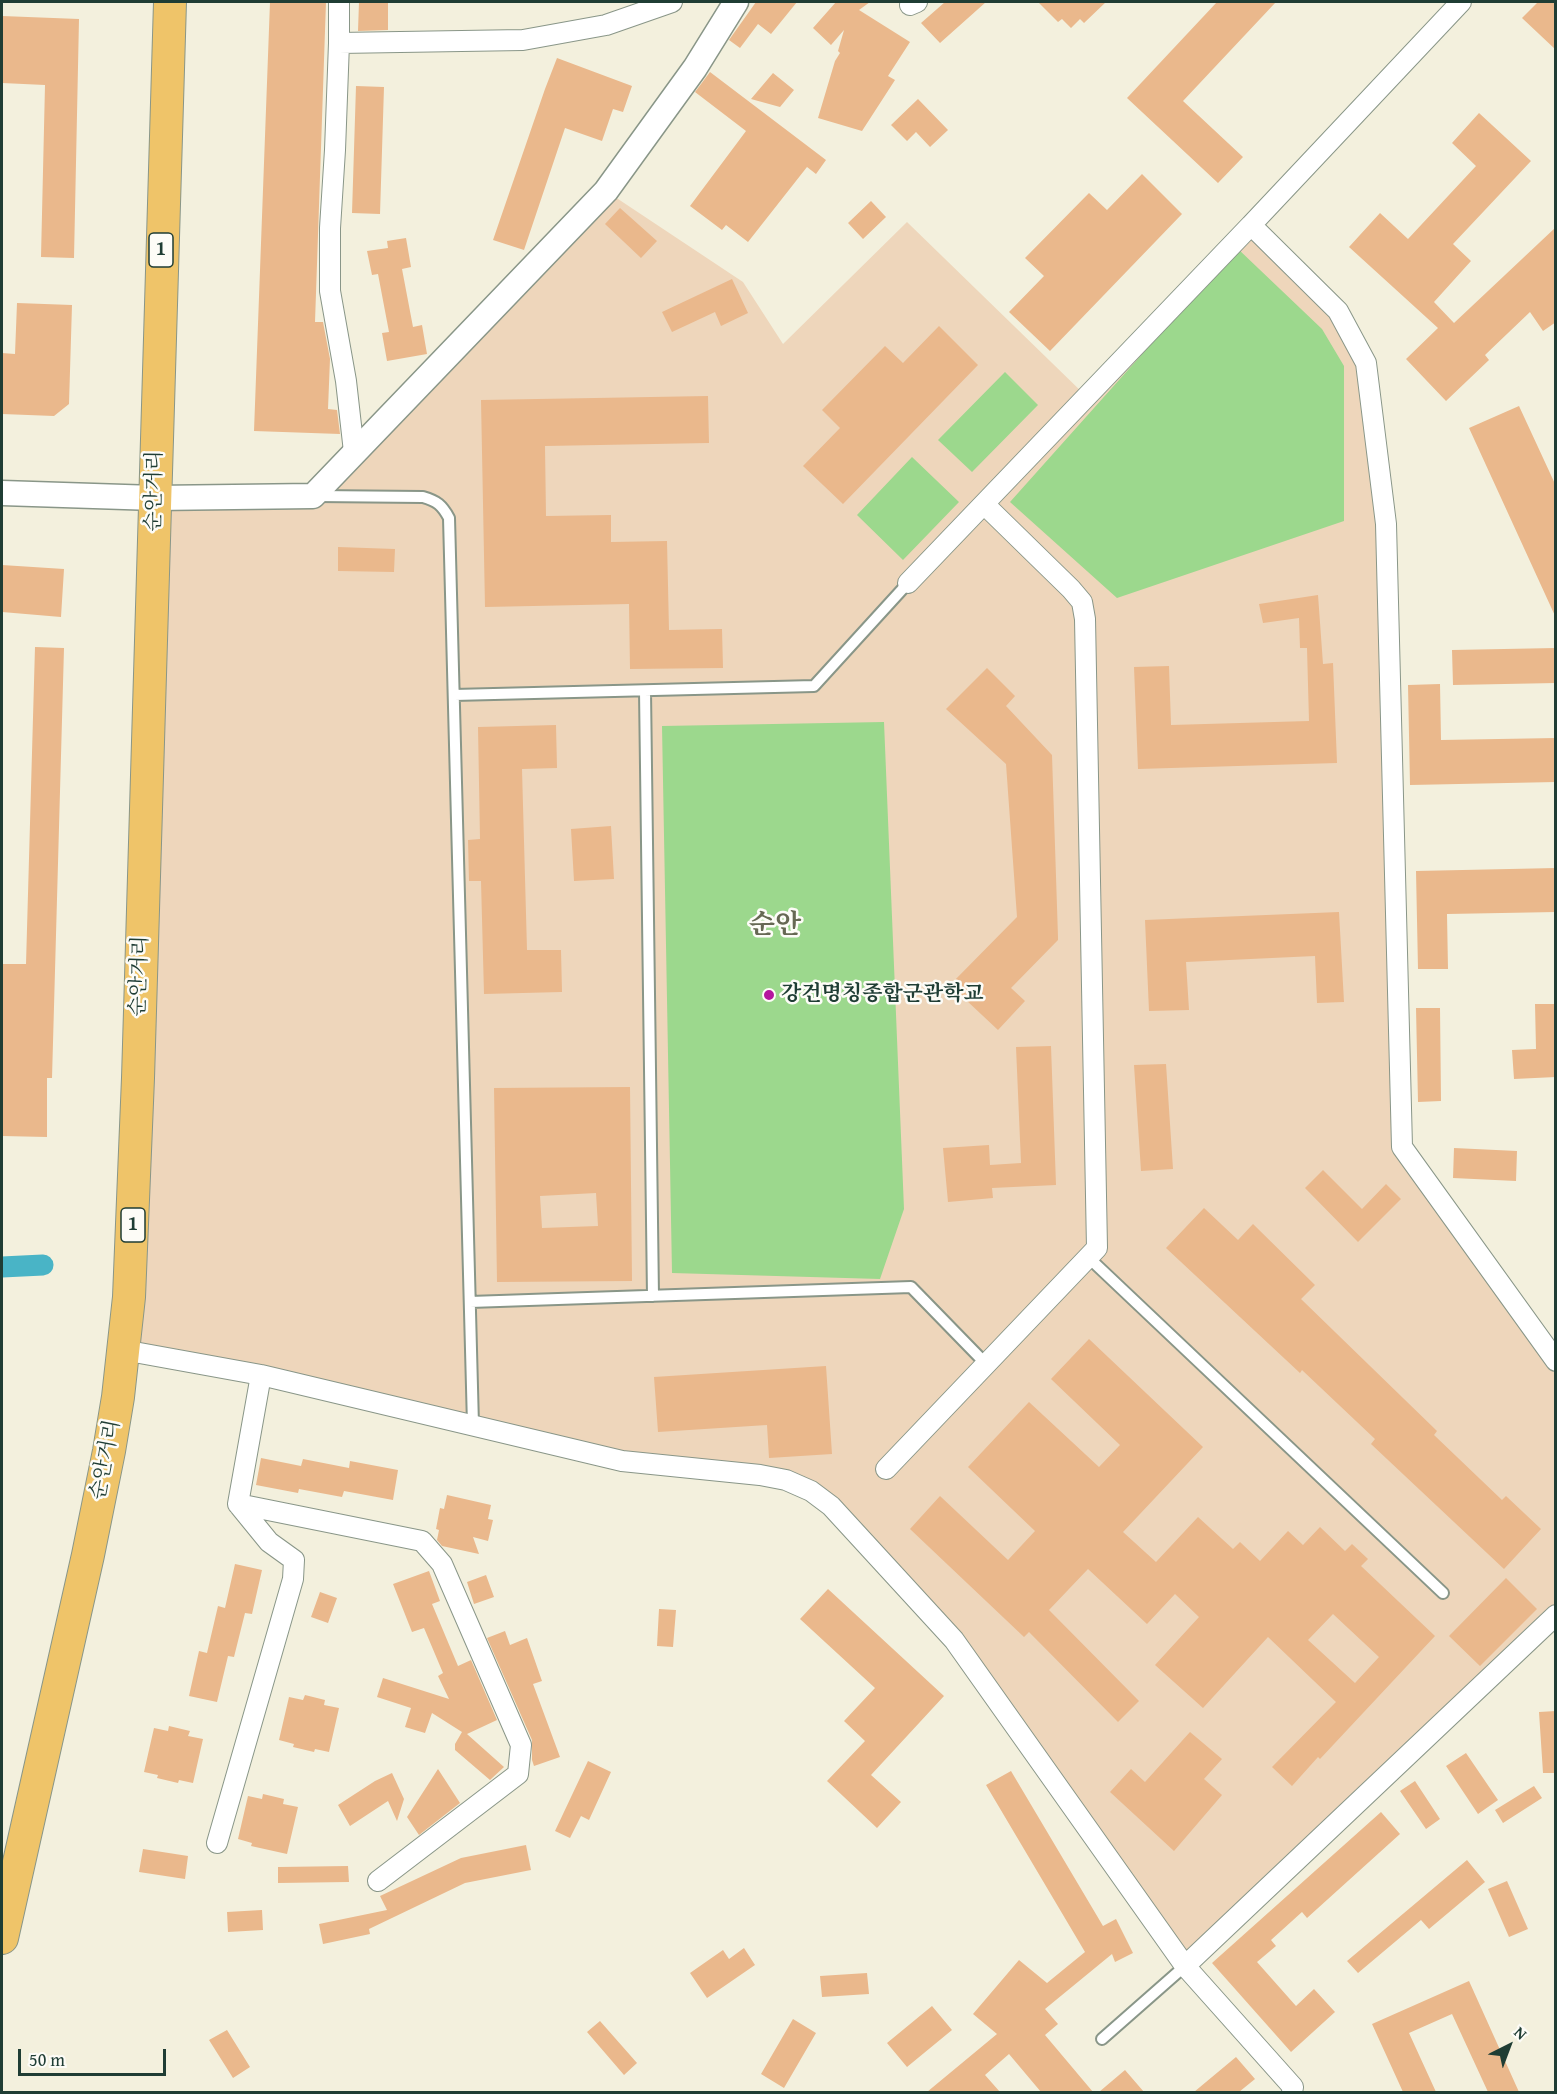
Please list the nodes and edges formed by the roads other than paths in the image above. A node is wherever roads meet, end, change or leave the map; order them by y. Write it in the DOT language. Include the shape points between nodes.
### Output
graph roads {
  1 [pos="170,2"];
  2 [pos="339,2"];
  3 [pos="672,2"];
  4 [pos="736,2"];
  5 [pos="1461,2"];
  6 [pos="339,43"];
  7 [pos="1251,225"];
  8 [pos="354,453"];
  9 [pos="2,493"];
  10 [pos="313,496"];
  11 [pos="155,498"];
  12 [pos="984,504"];
  13 [pos="908,583"];
  14 [pos="645,691"];
  15 [pos="454,695"];
  16 [pos="1088,1257"];
  17 [pos="653,1296"];
  18 [pos="470,1302"];
  19 [pos="123,1350"];
  20 [pos="1556,1361"];
  21 [pos="986,1364"];
  22 [pos="261,1375"];
  23 [pos="473,1425"];
  24 [pos="886,1469"];
  25 [pos="238,1504"];
  26 [pos="1443,1593"];
  27 [pos="1556,1615"];
  28 [pos="217,1843"];
  29 [pos="378,1881"];
  30 [pos="2,1938"];
  31 [pos="1185,1965"];
  32 [pos="1102,2039"];
  33 [pos="1292,2092"];
  1 -- 11 [label="main road, 순안거리 / 1"];
  2 -- 6 [label="street"];
  3 -- 6 [label="street" via="606,25 523,40"];
  4 -- 8 [label="street" via="696,68 606,191"];
  5 -- 7 [label="street"];
  6 -- 8 [label="street" via="330,291"];
  7 -- 12 [label="street"];
  7 -- 20 [label="street" via="1338,311 1366,363 1386,524 1402,1147"];
  8 -- 10 [label="street"];
  9 -- 11 [label="street"];
  10 -- 11 [label="street"];
  10 -- 15 [label="lane" via="423,497 443,506 449,518"];
  11 -- 19 [label="main road, 순안거리 / 1" via="133,1214"];
  12 -- 13 [label="street"];
  12 -- 16 [label="street" via="1071,589 1082,602 1085,619 1096,1248"];
  13 -- 14 [label="lane" via="814,686"];
  14 -- 15 [label="lane"];
  14 -- 17 [label="lane"];
  15 -- 18 [label="lane"];
  16 -- 21 [label="street"];
  16 -- 26 [label="lane"];
  17 -- 18 [label="lane"];
  17 -- 21 [label="lane" via="911,1287"];
  18 -- 23 [label="lane"];
  19 -- 22 [label="street"];
  19 -- 30 [label="main road, 순안거리 / 1" via="109,1451 88,1555"];
  21 -- 24 [label="street"];
  22 -- 23 [label="street"];
  22 -- 25 [label="street"];
  23 -- 31 [label="street" via="622,1461 786,1480 818,1496 954,1640"];
  25 -- 28 [label="street" via="269,1542 294,1560 293,1579"];
  25 -- 29 [label="street" via="422,1541 442,1564 520,1745 518,1774"];
  27 -- 31 [label="street"];
  31 -- 32 [label="lane"];
  31 -- 33 [label="street" via="1293,2087"];
}
